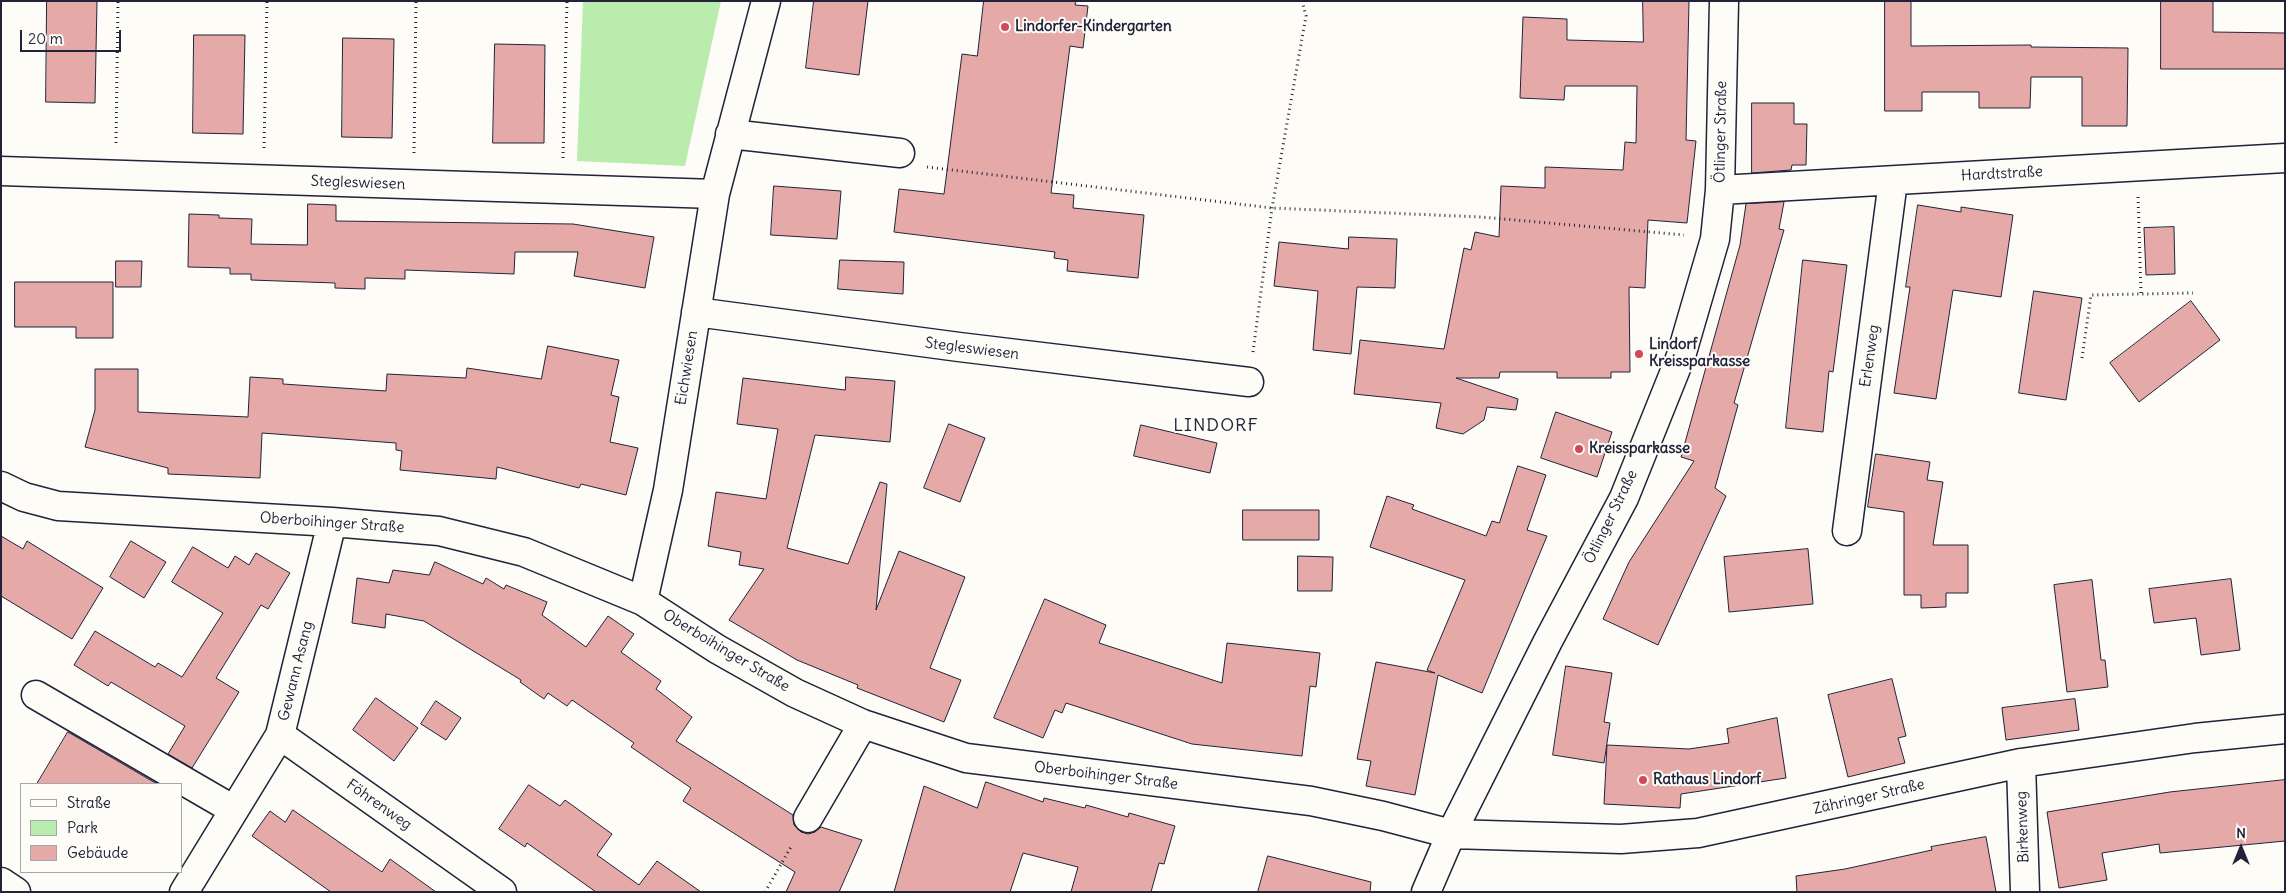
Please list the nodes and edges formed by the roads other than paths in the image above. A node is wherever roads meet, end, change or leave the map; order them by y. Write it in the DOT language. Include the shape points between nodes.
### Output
graph roads {
  1 [pos="766,1"];
  2 [pos="1724,1"];
  3 [pos="730,134"];
  4 [pos="900,153"];
  5 [pos="2285,158"];
  6 [pos="1,171"];
  7 [pos="1893,181"];
  8 [pos="1720,190"];
  9 [pos="715,194"];
  10 [pos="696,312"];
  11 [pos="1250,382"];
  12 [pos="1,486"];
  13 [pos="332,522"];
  14 [pos="1847,531"];
  15 [pos="643,601"];
  16 [pos="36,696"];
  17 [pos="863,724"];
  18 [pos="2285,729"];
  19 [pos="280,735"];
  20 [pos="2021,763"];
  21 [pos="234,810"];
  22 [pos="808,818"];
  23 [pos="1451,834"];
  24 [pos="1,882"];
  25 [pos="472,883"];
  26 [pos="16,892"];
  27 [pos="184,892"];
  28 [pos="502,892"];
  29 [pos="1426,892"];
  30 [pos="2025,892"];
  1 -- 3 [label="street, Eichwiesen"];
  2 -- 8 [label="street, Ötlinger Straße"];
  3 -- 4 [label="street"];
  3 -- 9 [label="street, Eichwiesen"];
  5 -- 7 [label="street, Hardtstraße"];
  6 -- 9 [label="street, Stegleswiesen"];
  7 -- 8 [label="street, Hardtstraße"];
  7 -- 14 [label="street, Erlenweg"];
  8 -- 23 [label="street, Ötlinger Straße" via="1715,239 1681,356 1624,498"];
  9 -- 10 [label="street, Eichwiesen"];
  10 -- 11 [label="street, Stegleswiesen" via="959,348"];
  10 -- 15 [label="street, Eichwiesen" via="668,490"];
  12 -- 13 [label="street, Oberboihinger Straße" via="24,497 58,506"];
  13 -- 15 [label="street, Oberboihinger Straße" via="439,531 524,552"];
  13 -- 19 [label="street, Gewann Asang"];
  15 -- 17 [label="street, Oberboihinger Straße" via="717,649 795,693"];
  16 -- 21 [label="street"];
  17 -- 22 [label="street"];
  17 -- 23 [label="street, Oberboihinger Straße" via="966,758 1311,802"];
  18 -- 20 [label="street, Zähringer Straße" via="2195,738"];
  19 -- 21 [label="street, Gewann Asang"];
  19 -- 25 [label="street, Föhrenweg"];
  20 -- 23 [label="street, Zähringer Straße" via="1698,833 1621,839"];
  20 -- 30 [label="street, Birkenweg"];
  21 -- 27 [label="street, Gewann Asang"];
  23 -- 29 [label="street, Ötlinger Straße"];
  24 -- 26 [label="street"];
  25 -- 28 [label="street, Föhrenweg"];
}
